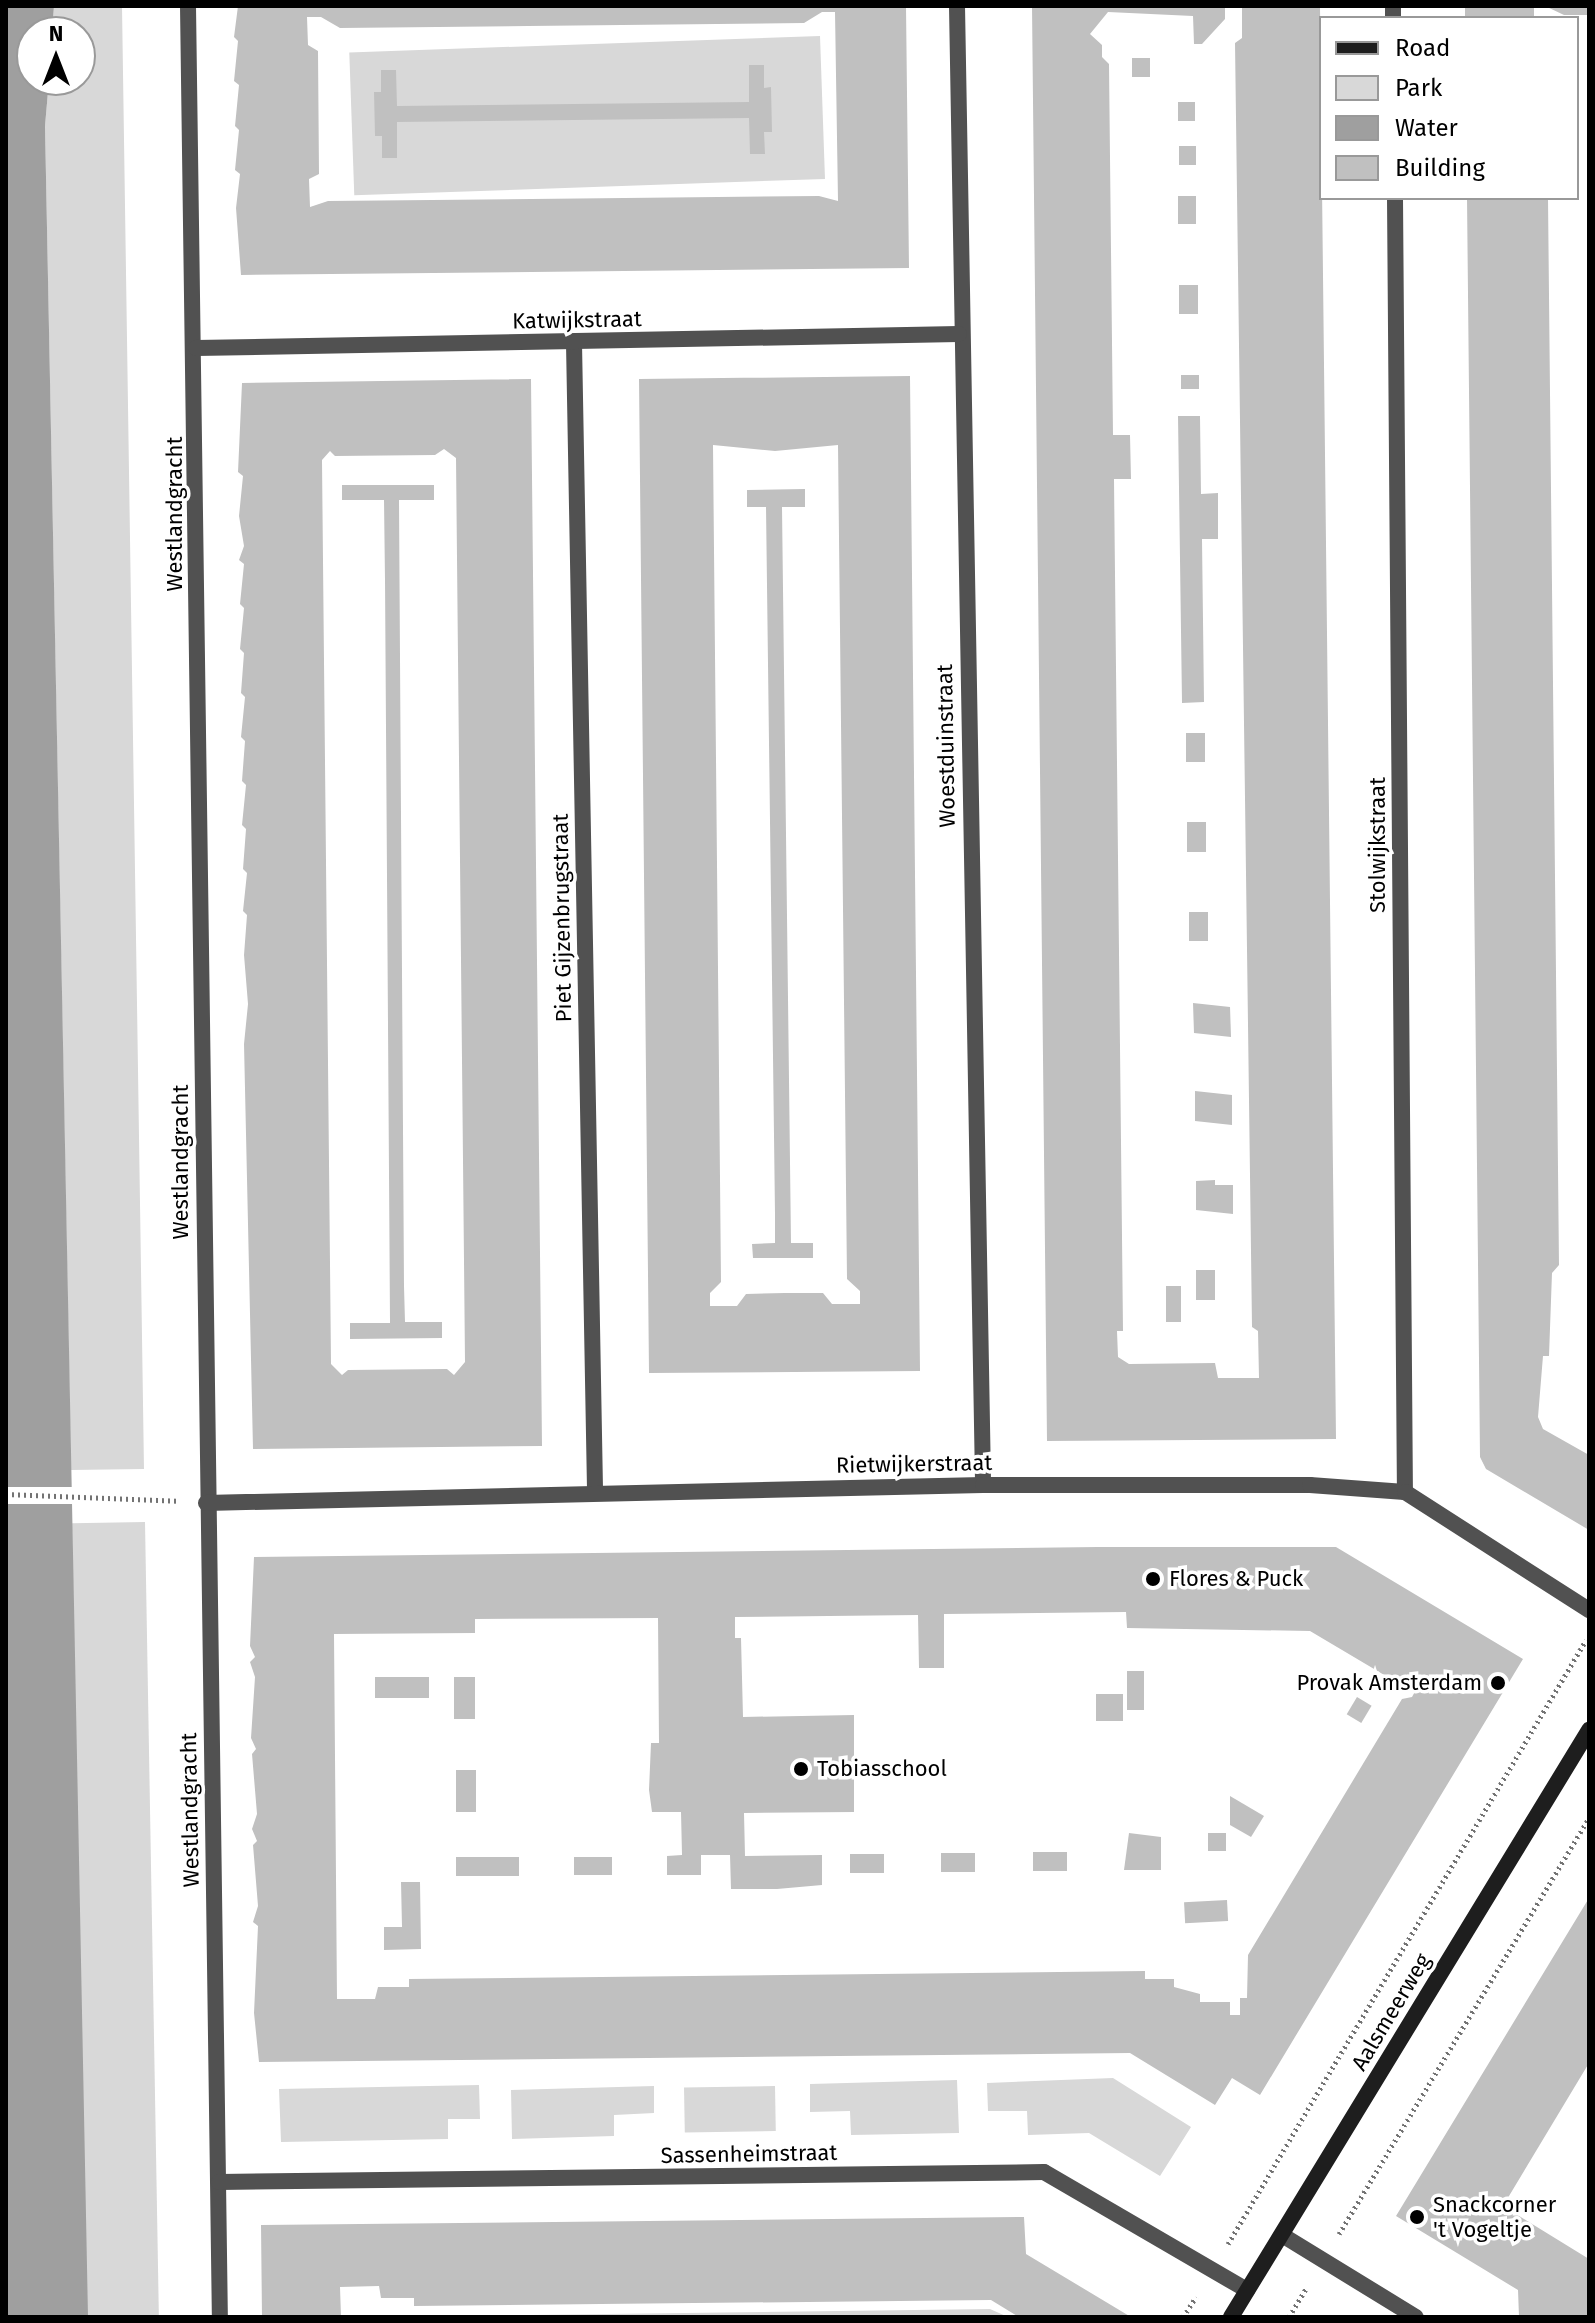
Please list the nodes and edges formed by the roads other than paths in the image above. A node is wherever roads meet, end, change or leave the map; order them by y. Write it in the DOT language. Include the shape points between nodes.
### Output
graph roads {
  1 [pos="188,6"];
  2 [pos="957,6"];
  3 [pos="1395,200"];
  4 [pos="959,334"];
  5 [pos="574,343"];
  6 [pos="196,348"];
  7 [pos="983,1485"];
  8 [pos="1405,1492"];
  9 [pos="595,1493"];
  10 [pos="206,1503"];
  11 [pos="1589,1610"];
  12 [pos="1589,1730"];
  13 [pos="219,2182"];
  14 [pos="1282,2235"];
  15 [pos="1247,2290"];
  16 [pos="220,2317"];
  17 [pos="1231,2317"];
  18 [pos="1416,2317"];
  1 -- 6 [label="street, Westlandgracht"];
  2 -- 4 [label="street, Woestduinstraat"];
  3 -- 8 [label="street, Stolwijkstraat"];
  4 -- 5 [label="street, Katwijkstraat"];
  4 -- 7 [label="street, Woestduinstraat"];
  5 -- 6 [label="street, Katwijkstraat"];
  5 -- 9 [label="street, Piet Gijzenbrugstraat"];
  6 -- 10 [label="street, Westlandgracht"];
  7 -- 8 [label="street, Rietwijkerstraat" via="1310,1485"];
  7 -- 9 [label="street, Rietwijkerstraat"];
  8 -- 11 [label="street, Rietwijkerstraat"];
  9 -- 10 [label="street, Rietwijkerstraat"];
  10 -- 13 [label="street, Westlandgracht"];
  12 -- 14 [label="main road, Aalsmeerweg"];
  13 -- 15 [label="street, Sassenheimstraat" via="1044,2172"];
  13 -- 16 [label="street, Westlandgracht"];
  14 -- 15 [label="main road, Aalsmeerweg"];
  14 -- 18 [label="street"];
  15 -- 17 [label="main road, Aalsmeerweg"];
}
